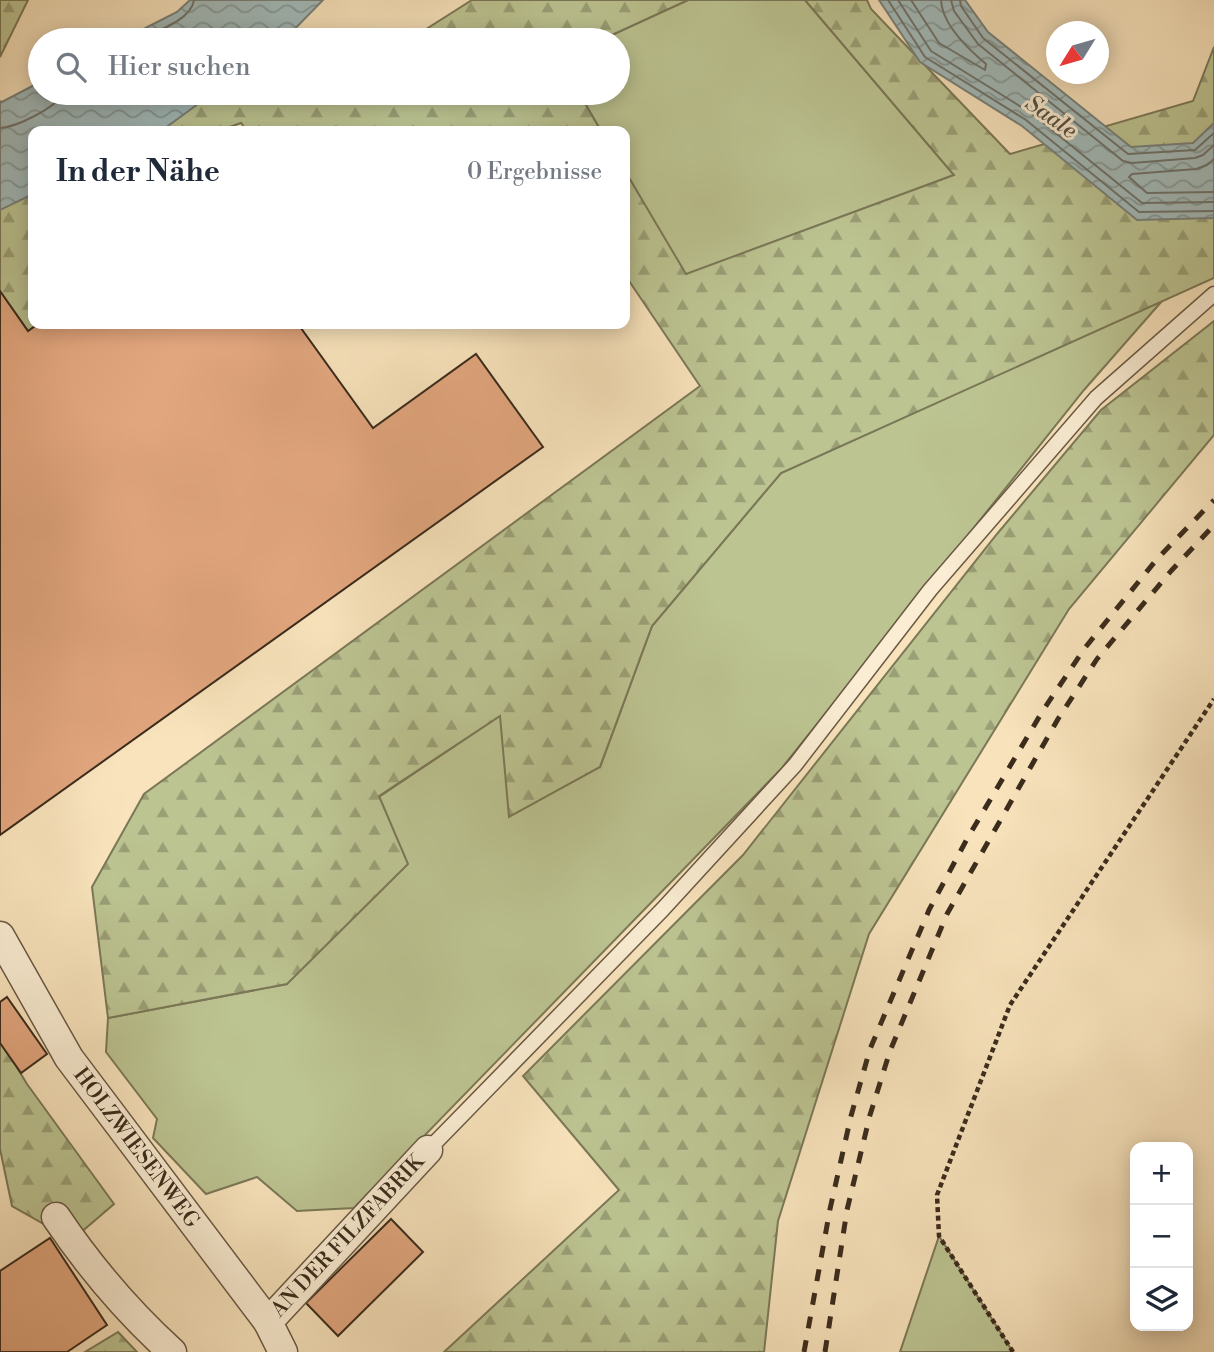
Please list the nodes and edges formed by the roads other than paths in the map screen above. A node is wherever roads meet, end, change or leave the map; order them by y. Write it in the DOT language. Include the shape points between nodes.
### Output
graph roads {
  1 [pos="1214,294"];
  2 [pos="0,936"];
  3 [pos="428,1150"];
  4 [pos="56,1217"];
  5 [pos="268,1322"];
  6 [pos="172,1352"];
  7 [pos="284,1352"];
  1 -- 3 [label="lane" via="1096,398 930,590 795,765 663,909"];
  2 -- 5 [label="street, HOLZWIESENWEG" via="69,1058"];
  3 -- 5 [label="street, AN DER FILZFABRIK"];
  4 -- 6 [label="street" via="138,1322"];
  5 -- 7 [label="street, HOLZWIESENWEG"];
}
